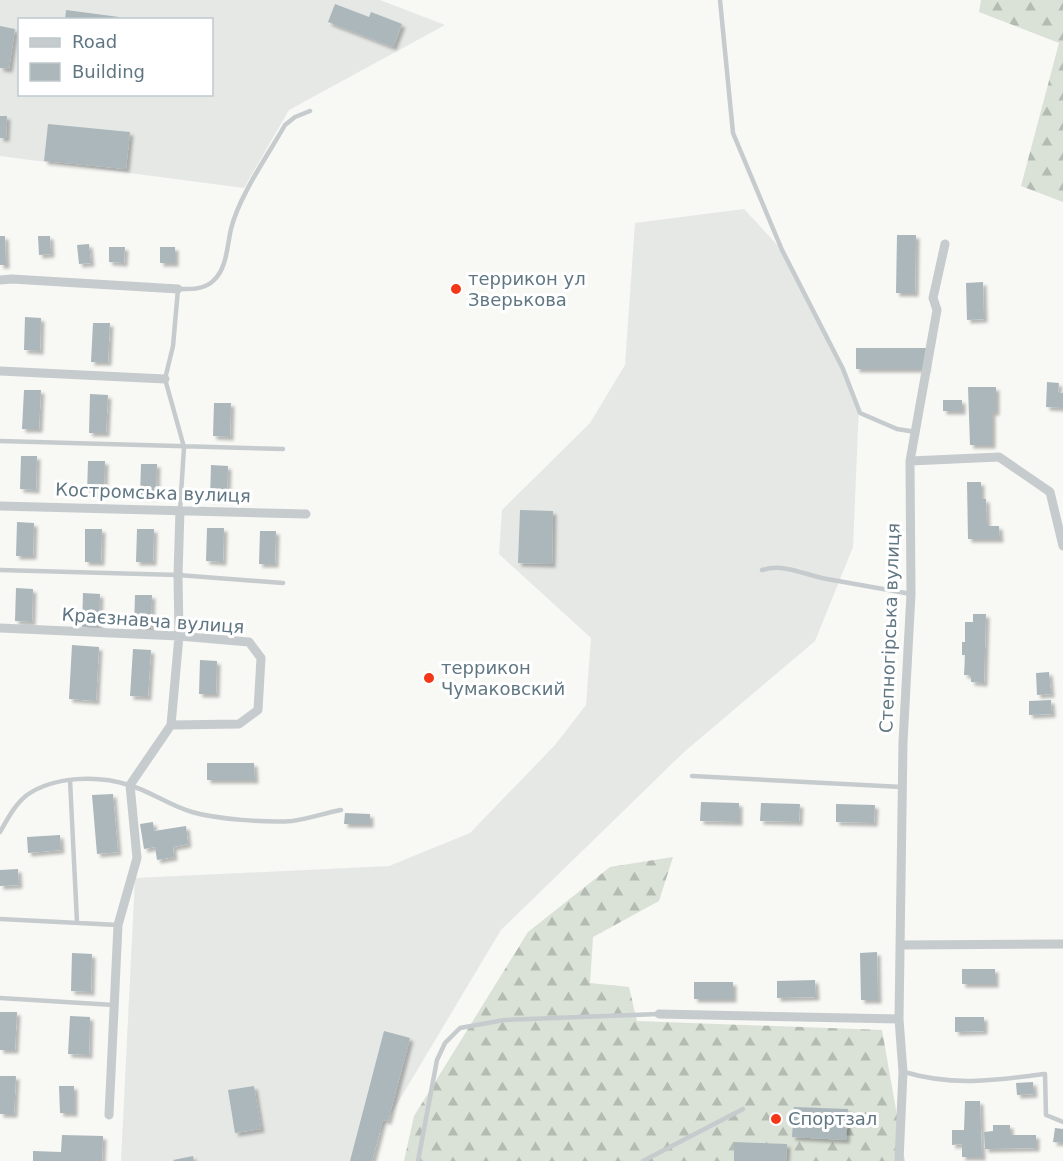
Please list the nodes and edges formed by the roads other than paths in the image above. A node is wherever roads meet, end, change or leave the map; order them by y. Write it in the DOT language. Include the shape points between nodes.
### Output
graph roads {
  1 [pos="720,0"];
  2 [pos="310,111"];
  3 [pos="945,244"];
  4 [pos="0,280"];
  5 [pos="178,290"];
  6 [pos="0,371"];
  7 [pos="165,379"];
  8 [pos="916,432"];
  9 [pos="0,441"];
  10 [pos="184,447"];
  11 [pos="283,449"];
  12 [pos="910,461"];
  13 [pos="0,506"];
  14 [pos="180,510"];
  15 [pos="306,514"];
  16 [pos="1063,546"];
  17 [pos="0,570"];
  18 [pos="762,570"];
  19 [pos="178,575"];
  20 [pos="283,583"];
  21 [pos="911,594"];
  22 [pos="0,628"];
  23 [pos="179,636"];
  24 [pos="171,725"];
  25 [pos="692,776"];
  26 [pos="70,780"];
  27 [pos="130,785"];
  28 [pos="902,787"];
  29 [pos="341,810"];
  30 [pos="0,832"];
  31 [pos="0,919"];
  32 [pos="78,922"];
  33 [pos="118,925"];
  34 [pos="1063,944"];
  35 [pos="901,945"];
  36 [pos="0,998"];
  37 [pos="115,1005"];
  38 [pos="659,1014"];
  39 [pos="899,1019"];
  40 [pos="903,1072"];
  41 [pos="743,1109"];
  42 [pos="109,1115"];
  43 [pos="1063,1122"];
  44 [pos="418,1161"];
  45 [pos="643,1161"];
  46 [pos="898,1161"];
  1 -- 8 [label="lane" via="733,133 782,250 843,369 860,412 897,429"];
  2 -- 5 [label="lane" via="285,125 246,194 231,226 222,270 200,288"];
  3 -- 8 [label="street, Степногірська вулиця" via="933,298 937,310"];
  4 -- 5 [label="street"];
  5 -- 7 [label="lane" via="174,346"];
  6 -- 7 [label="street"];
  7 -- 10 [label="lane"];
  8 -- 12 [label="street, Степногірська вулиця"];
  9 -- 10 [label="lane"];
  10 -- 11 [label="lane"];
  10 -- 14 [label="lane"];
  12 -- 16 [label="street" via="999,457 1050,492"];
  12 -- 21 [label="street, Степногірська вулиця"];
  13 -- 14 [label="street, Костромська вулиця"];
  14 -- 15 [label="street, Костромська вулиця"];
  14 -- 19 [label="street"];
  17 -- 19 [label="lane"];
  18 -- 21 [label="lane" via="795,569 825,579"];
  19 -- 20 [label="lane"];
  19 -- 23 [label="street"];
  21 -- 28 [label="street, Степногірська вулиця"];
  22 -- 23 [label="street, Краєзнавча вулиця"];
  23 -- 24 [label="street"];
  23 -- 24 [label="street, Краєзнавча вулиця" via="249,642 261,657 258,710 239,724"];
  24 -- 27 [label="street"];
  25 -- 28 [label="lane"];
  26 -- 27 [label="lane" via="103,778"];
  26 -- 30 [label="lane" via="26,796"];
  26 -- 32 [label="lane"];
  27 -- 29 [label="lane" via="192,812 250,821 292,821"];
  27 -- 33 [label="street" via="137,858"];
  28 -- 35 [label="street, Степногірська вулиця"];
  31 -- 32 [label="lane"];
  32 -- 33 [label="lane"];
  33 -- 37 [label="street"];
  34 -- 35 [label="street"];
  35 -- 39 [label="street, Степногірська вулиця"];
  36 -- 37 [label="lane"];
  37 -- 42 [label="street"];
  38 -- 39 [label="street"];
  38 -- 44 [label="lane" via="504,1020 460,1028 437,1060"];
  39 -- 40 [label="street, Степногірська вулиця"];
  40 -- 43 [label="lane" via="930,1080 966,1083 1045,1074 1046,1115"];
  40 -- 46 [label="street, Степногірська вулиця"];
  41 -- 45 [label="lane"];
}
